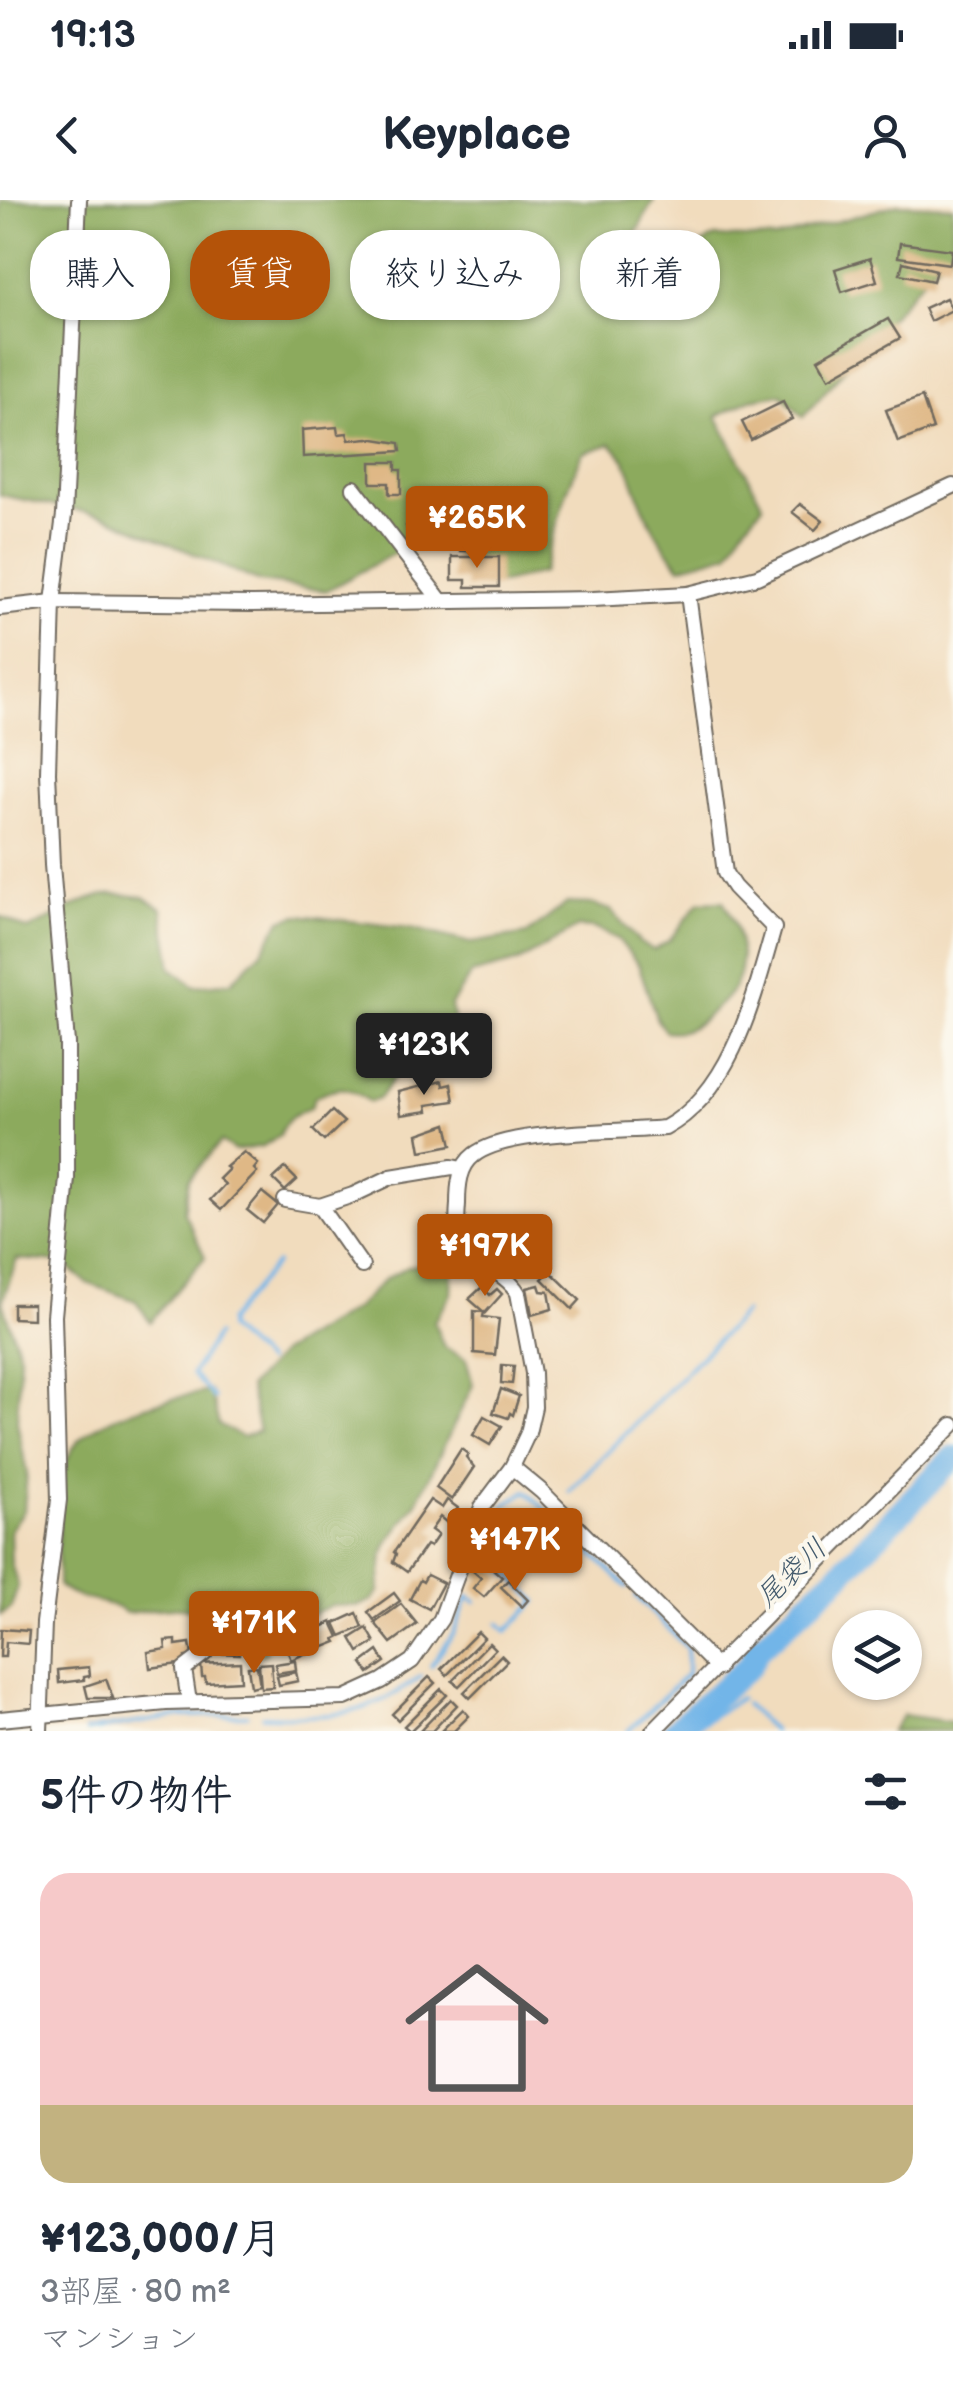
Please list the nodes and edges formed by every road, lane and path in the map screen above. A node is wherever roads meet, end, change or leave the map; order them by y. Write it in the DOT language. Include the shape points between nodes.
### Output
graph roads {
  1 [pos="79,200"];
  2 [pos="953,486"];
  3 [pos="354,488"];
  4 [pos="688,594"];
  5 [pos="441,601"];
  6 [pos="53,602"];
  7 [pos="0,608"];
  8 [pos="462,1170"];
  9 [pos="285,1200"];
  10 [pos="320,1206"];
  11 [pos="362,1266"];
  12 [pos="953,1425"];
  13 [pos="512,1467"];
  14 [pos="204,1653"];
  15 [pos="718,1668"];
  16 [pos="189,1702"];
  17 [pos="0,1719"];
  18 [pos="40,1724"];
  19 [pos="653,1731"];
  1 -- 6 [label="street" via="64,516"];
  2 -- 4 [label="street" via="756,577"];
  3 -- 5 [label="street"];
  4 -- 5 [label="street"];
  4 -- 8 [label="street" via="725,873 774,928 738,1042 685,1117 665,1128 515,1140 473,1155"];
  5 -- 6 [label="street"];
  6 -- 7 [label="street"];
  6 -- 18 [label="street" via="48,772 67,1043 67,1178 54,1316 59,1500"];
  8 -- 10 [label="street" via="391,1178"];
  8 -- 13 [label="street" via="460,1241 468,1255 511,1281 525,1323 534,1407"];
  9 -- 10 [label="street"];
  10 -- 11 [label="street"];
  12 -- 15 [label="street"];
  13 -- 15 [label="street"];
  13 -- 16 [label="street" via="482,1507 441,1619 398,1671 345,1698"];
  14 -- 16 [label="street" via="184,1669"];
  15 -- 19 [label="street"];
  16 -- 18 [label="street"];
  17 -- 18 [label="street"];
}
